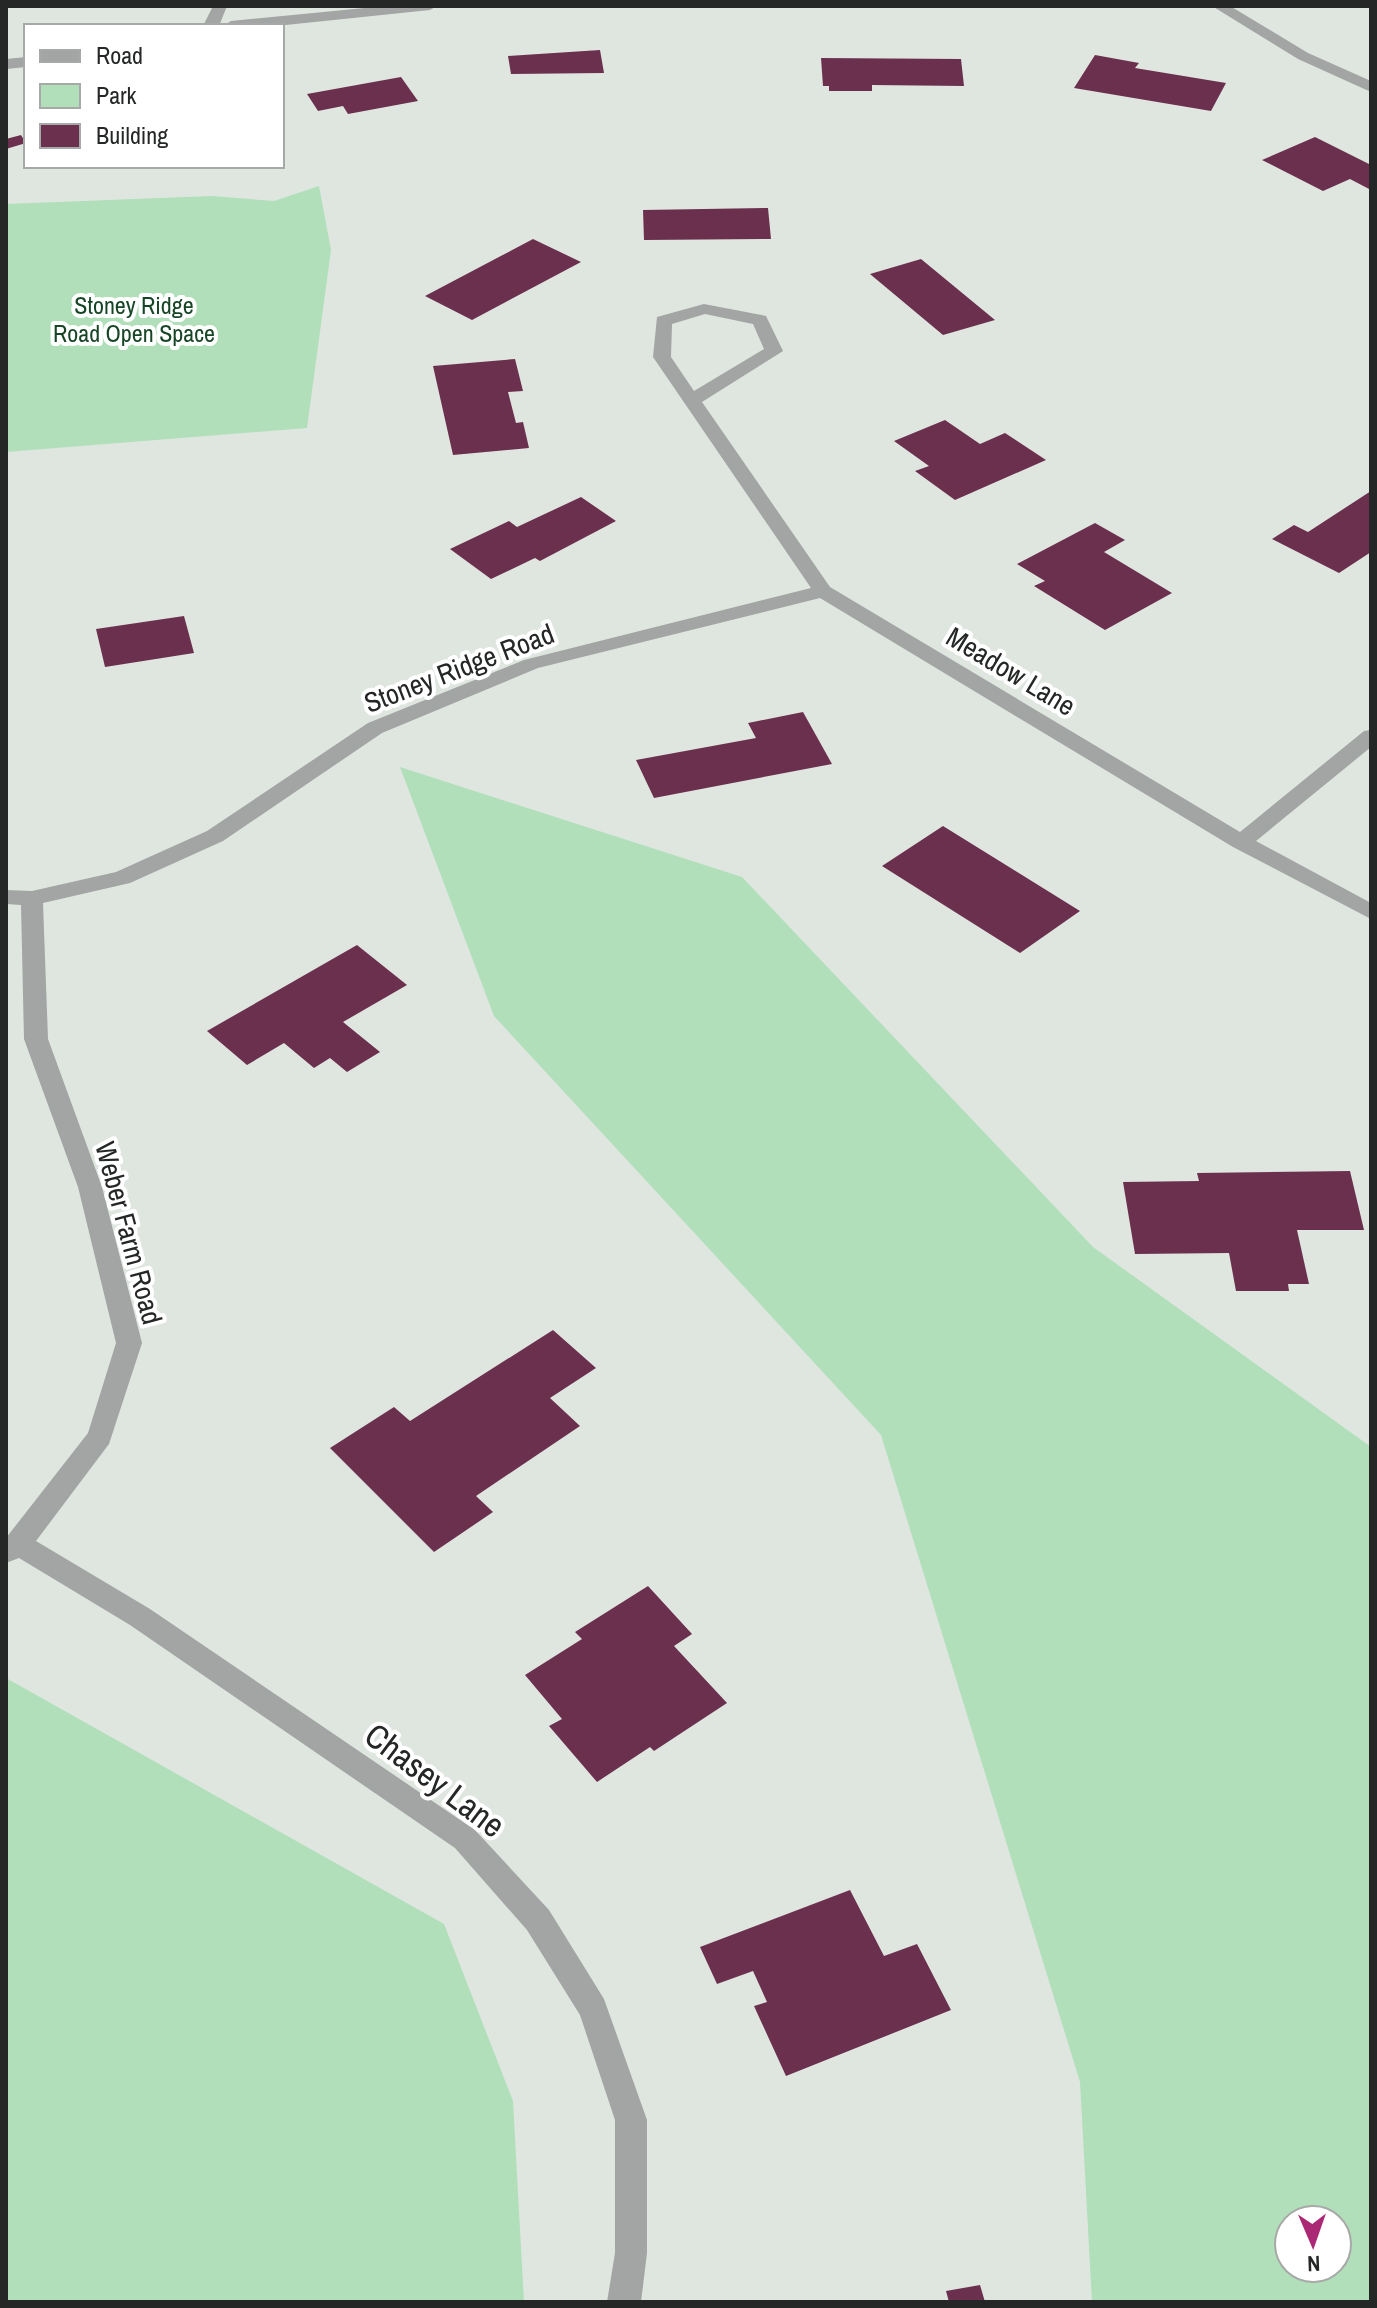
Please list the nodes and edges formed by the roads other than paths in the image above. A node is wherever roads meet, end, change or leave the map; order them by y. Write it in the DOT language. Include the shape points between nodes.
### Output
graph roads {
  1 [pos="430,6"];
  2 [pos="1219,6"];
  3 [pos="251,24"];
  4 [pos="1371,87"];
  5 [pos="692,400"];
  6 [pos="823,591"];
  7 [pos="1371,736"];
  8 [pos="1241,842"];
  9 [pos="6,897"];
  10 [pos="32,898"];
  11 [pos="1371,912"];
  12 [pos="12,1548"];
  13 [pos="624,2302"];
  1 -- 3 [label="street"];
  2 -- 4 [label="street" via="1303,56"];
  5 -- 5 [label="street, Meadow Lane" via="774,351 760,320 704,309 663,321 662,357"];
  5 -- 6 [label="street, Meadow Lane"];
  6 -- 8 [label="street, Meadow Lane"];
  6 -- 10 [label="street, Stoney Ridge Road" via="531,664 375,728 215,836 122,878"];
  7 -- 8 [label="street"];
  8 -- 11 [label="street, Meadow Lane"];
  9 -- 10 [label="street, Stoney Ridge Road"];
  10 -- 12 [label="street, Weber Farm Road" via="36,1039 90,1187 129,1343 100,1437"];
  12 -- 13 [label="street, Chasey Lane" via="140,1617 465,1839 538,1920 593,2009 631,2120 631,2253"];
}
